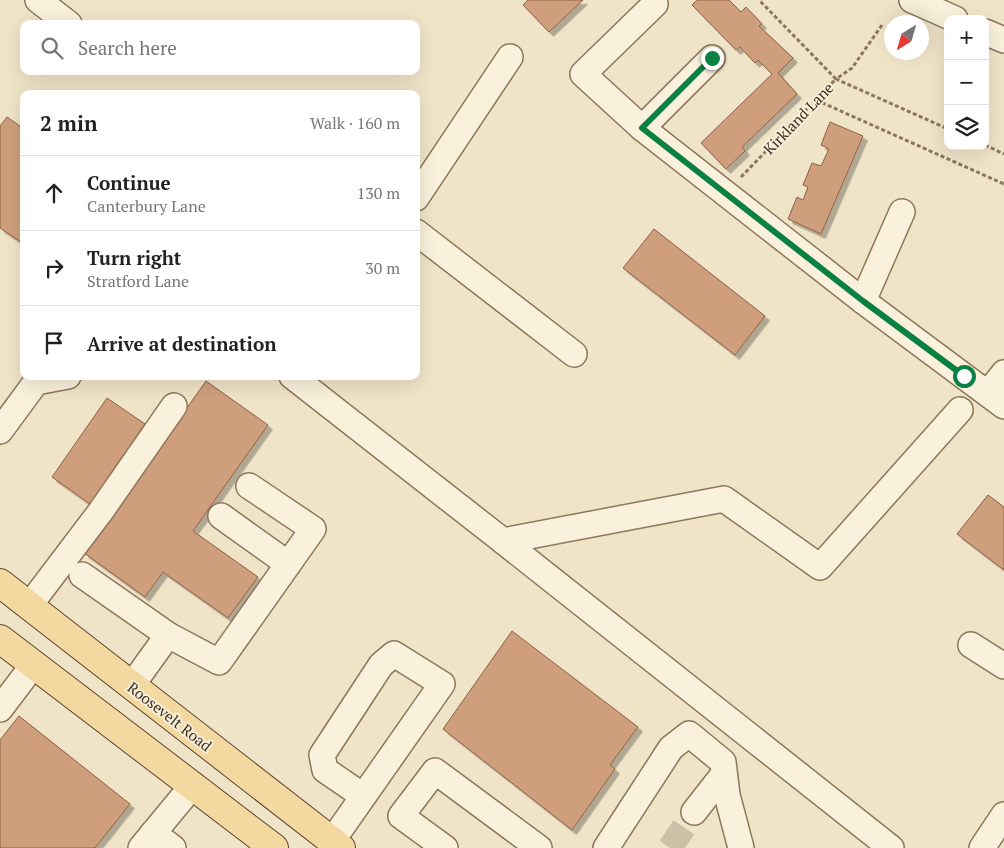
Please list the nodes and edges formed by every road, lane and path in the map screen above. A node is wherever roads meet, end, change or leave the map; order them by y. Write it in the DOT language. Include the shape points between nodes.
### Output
graph roads {
  1 [pos="38,0"];
  2 [pos="759,0"];
  3 [pos="912,0"];
  4 [pos="655,4"];
  5 [pos="946,15"];
  6 [pos="64,20"];
  7 [pos="882,25"];
  8 [pos="989,34"];
  9 [pos="1004,40"];
  10 [pos="510,57"];
  11 [pos="712,58"];
  12 [pos="836,79"];
  13 [pos="816,100"];
  14 [pos="944,127"];
  15 [pos="642,128"];
  16 [pos="989,147"];
  17 [pos="1004,154"];
  18 [pos="1004,184"];
  19 [pos="420,192"];
  20 [pos="725,193"];
  21 [pos="902,212"];
  22 [pos="420,235"];
  23 [pos="863,301"];
  24 [pos="574,354"];
  25 [pos="1004,373"];
  26 [pos="47,380"];
  27 [pos="297,380"];
  28 [pos="996,400"];
  29 [pos="174,406"];
  30 [pos="960,410"];
  31 [pos="0,431"];
  32 [pos="249,486"];
  33 [pos="222,516"];
  34 [pos="502,541"];
  35 [pos="288,564"];
  36 [pos="82,575"];
  37 [pos="0,583"];
  38 [pos="29,606"];
  39 [pos="168,635"];
  40 [pos="0,639"];
  41 [pos="971,645"];
  42 [pos="34,664"];
  43 [pos="1004,666"];
  44 [pos="132,686"];
  45 [pos="0,710"];
  46 [pos="723,775"];
  47 [pos="193,785"];
  48 [pos="363,796"];
  49 [pos="694,812"];
  50 [pos="1004,815"];
  51 [pos="147,840"];
  52 [pos="336,844"];
  53 [pos="173,848"];
  54 [pos="274,848"];
  55 [pos="445,848"];
  56 [pos="539,848"];
  57 [pos="606,848"];
  58 [pos="741,848"];
  59 [pos="891,848"];
  60 [pos="982,848"];
  1 -- 6 [label="street"];
  2 -- 12 [label="path, Kirkland Lane"];
  3 -- 5 [label="street"];
  4 -- 15 [label="street" via="583,74"];
  7 -- 12 [label="path" via="852,68"];
  8 -- 9 [label="street"];
  10 -- 19 [label="street"];
  11 -- 15 [label="street"];
  12 -- 13 [label="path, Kirkland Lane"];
  12 -- 14 [label="path"];
  13 -- 18 [label="path"];
  13 -- 20 [label="path, Kirkland Lane"];
  15 -- 20 [label="street"];
  16 -- 17 [label="path"];
  20 -- 23 [label="street"];
  21 -- 23 [label="street"];
  22 -- 24 [label="street"];
  23 -- 28 [label="street"];
  25 -- 28 [label="street"];
  26 -- 31 [label="street" via="36,382"];
  27 -- 34 [label="street"];
  29 -- 38 [label="street" via="101,511"];
  30 -- 34 [label="street" via="820,567 724,499"];
  32 -- 35 [label="street" via="313,529"];
  33 -- 35 [label="street"];
  34 -- 59 [label="street"];
  35 -- 39 [label="street" via="219,662"];
  36 -- 39 [label="street"];
  37 -- 38 [label="main road, Roosevelt Road"];
  38 -- 44 [label="main road, Roosevelt Road"];
  39 -- 44 [label="street"];
  40 -- 42 [label="main road"];
  41 -- 43 [label="street"];
  42 -- 45 [label="street"];
  42 -- 47 [label="main road"];
  44 -- 52 [label="main road, Roosevelt Road"];
  46 -- 49 [label="street"];
  46 -- 57 [label="street" via="722,762 689,734 671,748"];
  46 -- 58 [label="street"];
  47 -- 51 [label="street"];
  47 -- 54 [label="main road"];
  48 -- 48 [label="street" via="325,770 322,755 381,665 394,654 442,684"];
  48 -- 52 [label="street"];
  50 -- 60 [label="street"];
  51 -- 53 [label="street"];
  55 -- 56 [label="street" via="401,816 435,771"];
}
